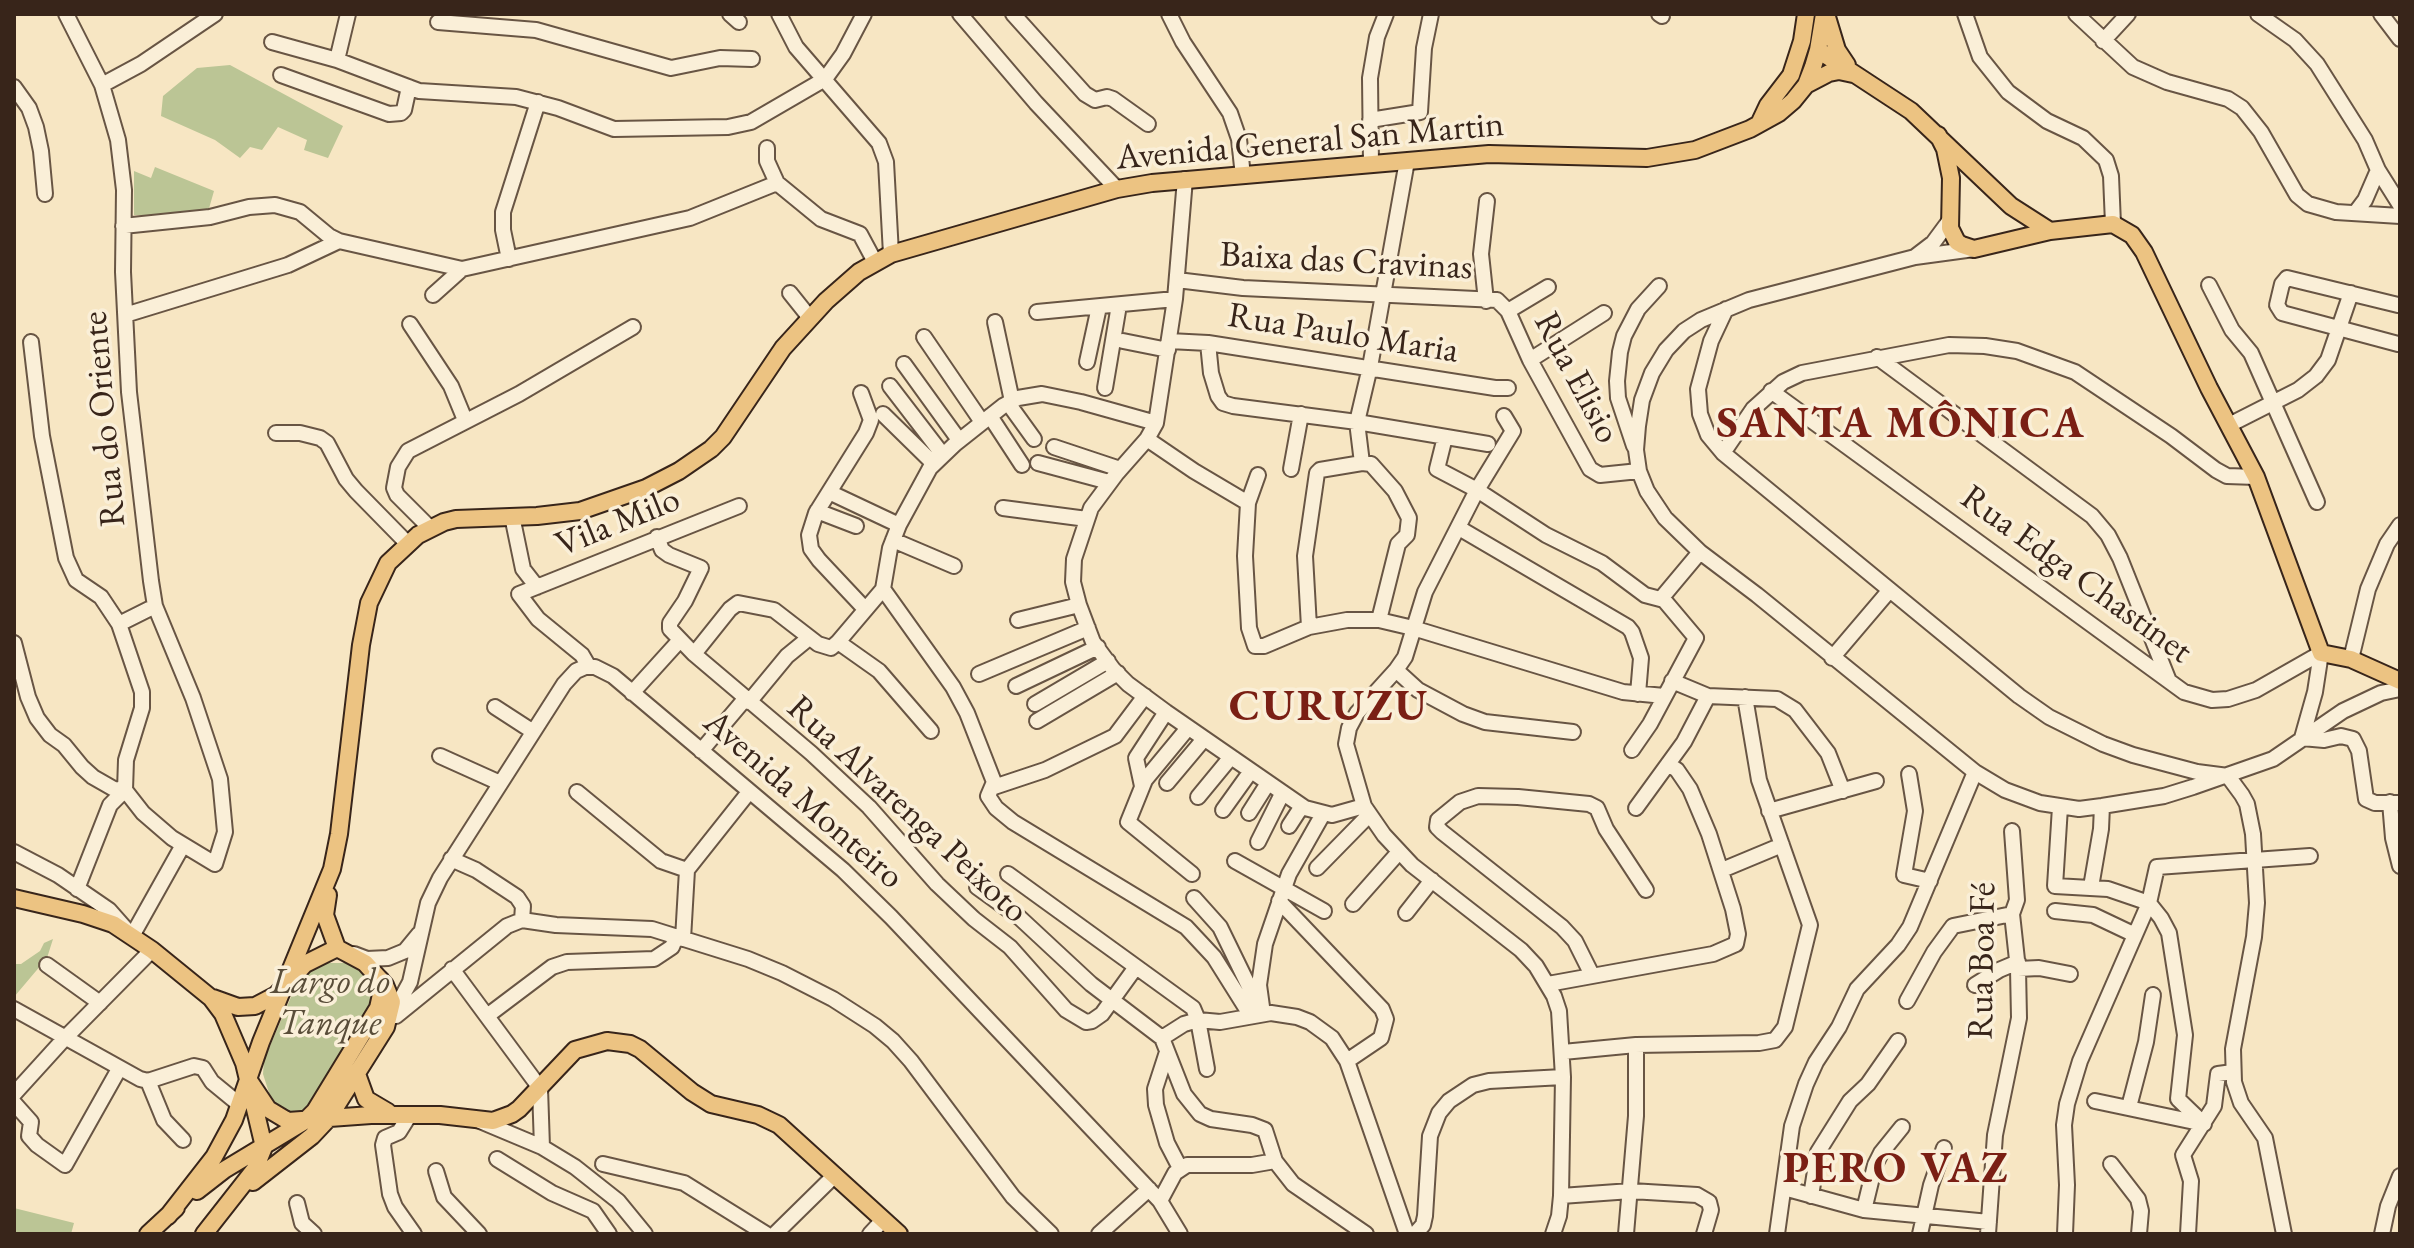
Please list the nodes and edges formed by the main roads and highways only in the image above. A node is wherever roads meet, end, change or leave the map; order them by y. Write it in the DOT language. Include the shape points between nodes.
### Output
graph roads {
  1 [pos="1807,14"];
  2 [pos="1825,14"];
  3 [pos="1818,50"];
  4 [pos="1856,75"];
  5 [pos="1806,85"];
  6 [pos="1760,122"];
  7 [pos="1938,135"];
  8 [pos="2011,206"];
  9 [pos="2050,231"];
  10 [pos="2008,243"];
  11 [pos="2400,681"];
  12 [pos="332,869"];
  13 [pos="14,898"];
  14 [pos="337,948"];
  15 [pos="380,979"];
  16 [pos="285,987"];
  17 [pos="211,998"];
  18 [pos="357,1074"];
  19 [pos="248,1079"];
  20 [pos="366,1099"];
  21 [pos="356,1115"];
  22 [pos="403,1116"];
  23 [pos="328,1119"];
  24 [pos="305,1121"];
  25 [pos="264,1147"];
  26 [pos="228,1205"];
  27 [pos="168,1216"];
  28 [pos="148,1234"];
  29 [pos="204,1234"];
  30 [pos="899,1234"];
  1 -- 3 [label="main road"];
  1 -- 6 [label="main road" via="1791,75"];
  2 -- 3 [label="main road, Avenida General San Martin"];
  2 -- 4 [label="main road" via="1837,50"];
  3 -- 4 [label="main road"];
  3 -- 5 [label="main road, Avenida General San Martin"];
  4 -- 5 [label="main road" via="1829,73"];
  4 -- 7 [label="main road"];
  5 -- 6 [label="main road, Avenida General San Martin" via="1779,113"];
  6 -- 12 [label="main road, Avenida General San Martin" via="1695,150 1647,158 1512,154 1117,189 883,258 810,318 783,348 723,437 679,471 600,505 560,514 469,517 444,522 407,543 382,573 367,612"];
  7 -- 8 [label="main road"];
  7 -- 10 [label="main road" via="1951,178 1950,228 1957,242 1974,249"];
  8 -- 9 [label="main road"];
  8 -- 10 [label="main road" via="2014,219"];
  9 -- 10 [label="main road"];
  9 -- 11 [label="main road" via="2113,224 2132,235 2256,477 2321,653 2351,659"];
  12 -- 14 [label="main road, Avenida General San Martin" via="325,915"];
  12 -- 16 [label="main road, Avenida General San Martin"];
  13 -- 17 [label="main road" via="100,919 152,950"];
  14 -- 15 [label="main road" via="365,963"];
  14 -- 16 [label="main road" via="305,964"];
  15 -- 18 [label="main road" via="392,1002 386,1027"];
  15 -- 24 [label="main road" via="381,998 372,1018"];
  16 -- 17 [label="main road" via="246,1007"];
  16 -- 19 [label="main road"];
  17 -- 19 [label="main road" via="228,1025"];
  18 -- 20 [label="main road"];
  18 -- 23 [label="main road"];
  19 -- 24 [label="main road" via="268,1109 288,1121"];
  19 -- 25 [label="main road"];
  19 -- 27 [label="main road" via="214,1157"];
  20 -- 21 [label="main road"];
  20 -- 22 [label="main road"];
  21 -- 22 [label="main road"];
  21 -- 23 [label="main road"];
  22 -- 30 [label="main road" via="493,1121 512,1114 575,1050 607,1041 630,1044 701,1098 779,1125"];
  23 -- 24 [label="main road"];
  23 -- 26 [label="main road"];
  24 -- 25 [label="main road"];
  25 -- 26 [label="main road"];
  25 -- 27 [label="main road" via="224,1170"];
  26 -- 29 [label="main road"];
  27 -- 28 [label="main road"];
}
